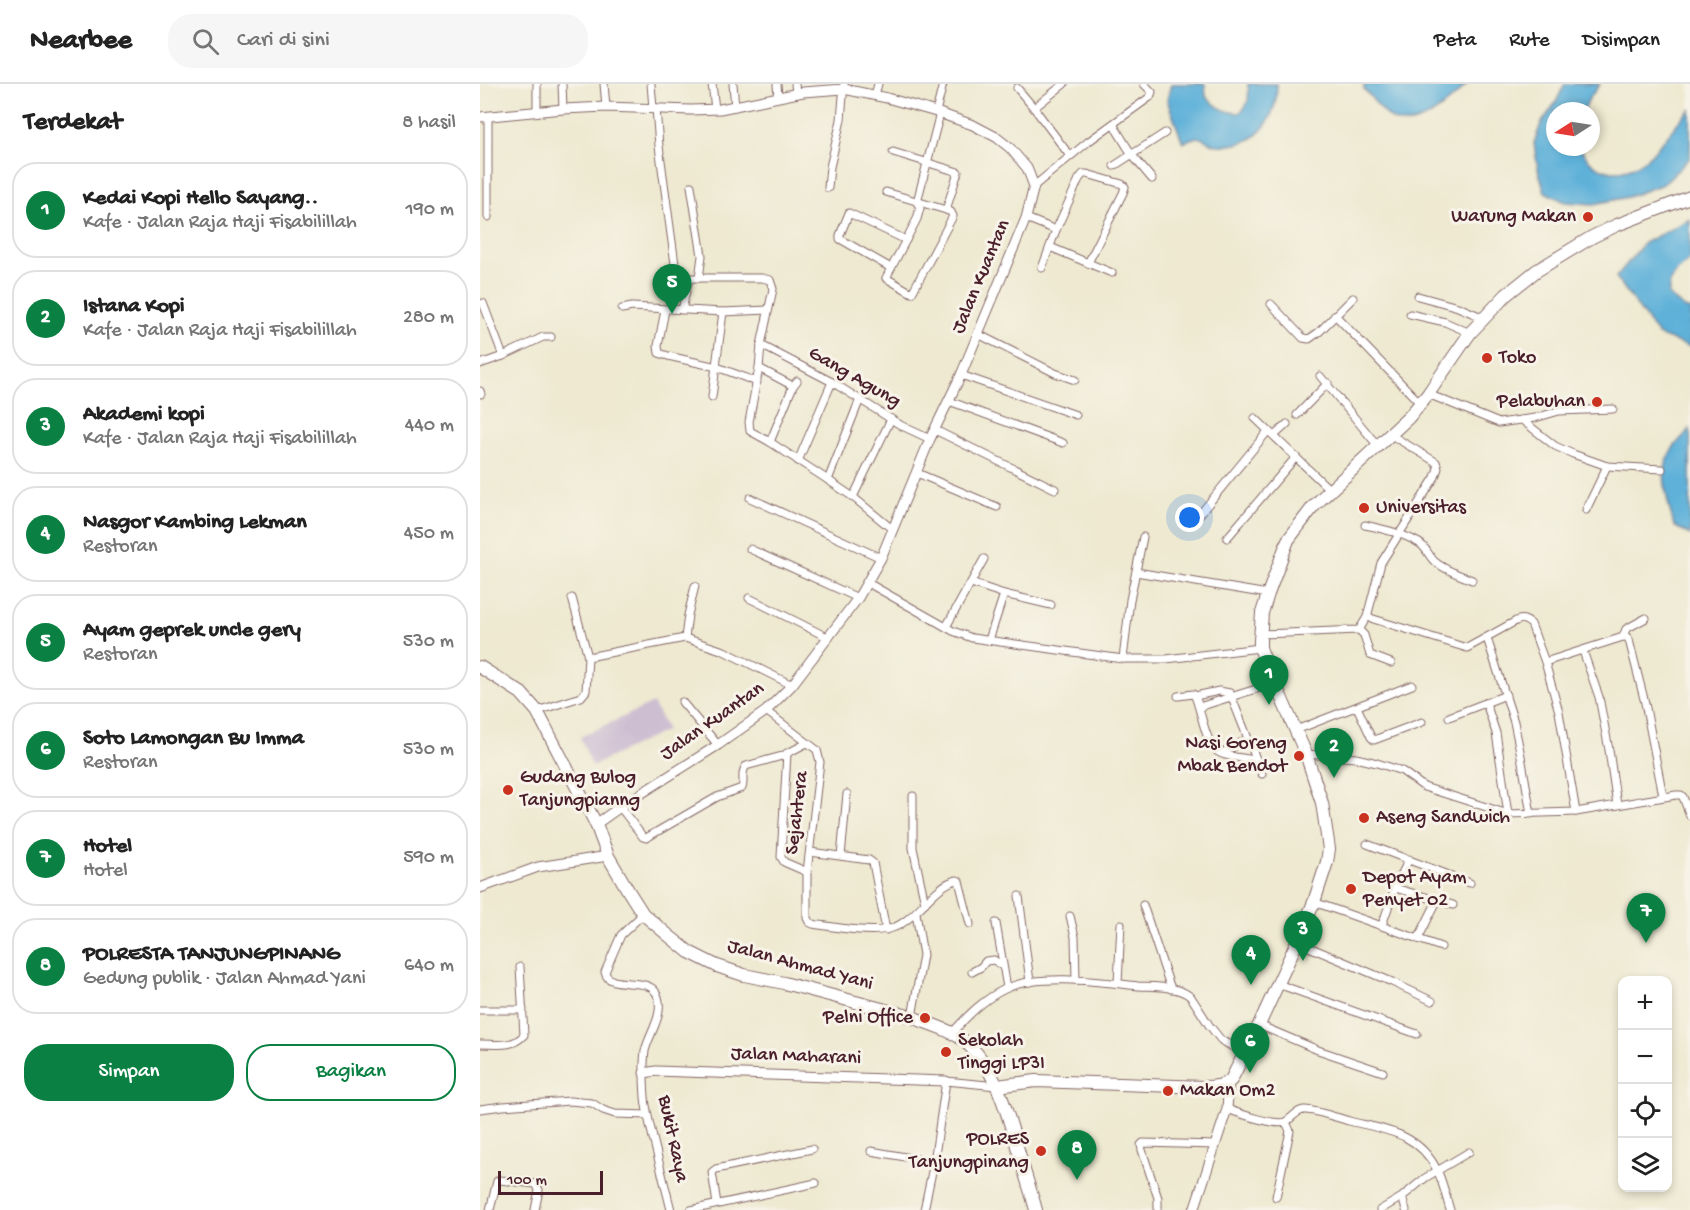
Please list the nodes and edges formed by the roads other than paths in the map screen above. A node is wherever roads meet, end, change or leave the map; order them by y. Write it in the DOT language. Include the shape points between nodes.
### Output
graph roads {
  1 [pos="537,84"];
  2 [pos="562,84"];
  3 [pos="604,84"];
  4 [pos="651,84"];
  5 [pos="712,84"];
  6 [pos="733,84"];
  7 [pos="777,84"];
  8 [pos="878,84"];
  9 [pos="943,84"];
  10 [pos="1064,84"];
  11 [pos="1144,84"];
  12 [pos="844,86"];
  13 [pos="858,87"];
  14 [pos="796,88"];
  15 [pos="1017,88"];
  16 [pos="875,95"];
  17 [pos="778,97"];
  18 [pos="606,107"];
  19 [pos="735,107"];
  20 [pos="655,108"];
  21 [pos="1034,108"];
  22 [pos="563,109"];
  23 [pos="715,109"];
  24 [pos="537,111"];
  25 [pos="938,112"];
  26 [pos="484,116"];
  27 [pos="1113,124"];
  28 [pos="1166,133"];
  29 [pos="894,152"];
  30 [pos="1132,155"];
  31 [pos="1070,156"];
  32 [pos="927,163"];
  33 [pos="1114,166"];
  34 [pos="1152,179"];
  35 [pos="691,186"];
  36 [pos="1034,186"];
  37 [pos="828,188"];
  38 [pos="886,192"];
  39 [pos="1690,197"];
  40 [pos="917,202"];
  41 [pos="946,210"];
  42 [pos="488,217"];
  43 [pos="1026,218"];
  44 [pos="1056,230"];
  45 [pos="906,240"];
  46 [pos="1050,247"];
  47 [pos="1088,263"];
  48 [pos="675,264"];
  49 [pos="891,268"];
  50 [pos="1042,268"];
  51 [pos="1112,273"];
  52 [pos="699,278"];
  53 [pos="1418,296"];
  54 [pos="1353,298"];
  55 [pos="483,303"];
  56 [pos="1271,304"];
  57 [pos="622,309"];
  58 [pos="665,310"];
  59 [pos="682,310"];
  60 [pos="768,310"];
  61 [pos="723,312"];
  62 [pos="1410,314"];
  63 [pos="1335,315"];
  64 [pos="1484,318"];
  65 [pos="1470,333"];
  66 [pos="978,334"];
  67 [pos="551,338"];
  68 [pos="761,345"];
  69 [pos="503,356"];
  70 [pos="480,364"];
  71 [pos="717,367"];
  72 [pos="759,368"];
  73 [pos="961,375"];
  74 [pos="1320,376"];
  75 [pos="1075,380"];
  76 [pos="757,382"];
  77 [pos="832,382"];
  78 [pos="1328,383"];
  79 [pos="712,397"];
  80 [pos="860,399"];
  81 [pos="1424,399"];
  82 [pos="949,401"];
  83 [pos="1613,409"];
  84 [pos="1076,415"];
  85 [pos="1297,415"];
  86 [pos="1255,418"];
  87 [pos="891,419"];
  88 [pos="1522,420"];
  89 [pos="1287,424"];
  90 [pos="935,430"];
  91 [pos="1271,433"];
  92 [pos="1391,435"];
  93 [pos="930,439"];
  94 [pos="770,442"];
  95 [pos="1063,443"];
  96 [pos="1378,446"];
  97 [pos="1296,457"];
  98 [pos="798,461"];
  99 [pos="1606,466"];
  100 [pos="1662,469"];
  101 [pos="917,473"];
  102 [pos="828,480"];
  103 [pos="1055,489"];
  104 [pos="1330,490"];
  105 [pos="853,497"];
  106 [pos="750,498"];
  107 [pos="997,507"];
  108 [pos="1586,510"];
  109 [pos="1196,519"];
  110 [pos="1365,525"];
  111 [pos="892,529"];
  112 [pos="1398,533"];
  113 [pos="1143,537"];
  114 [pos="1227,538"];
  115 [pos="750,549"];
  116 [pos="880,558"];
  117 [pos="984,559"];
  118 [pos="1136,572"];
  119 [pos="1472,580"];
  120 [pos="868,583"];
  121 [pos="971,583"];
  122 [pos="695,586"];
  123 [pos="1004,594"];
  124 [pos="1268,594"];
  125 [pos="572,598"];
  126 [pos="749,598"];
  127 [pos="858,598"];
  128 [pos="1051,605"];
  129 [pos="1367,617"];
  130 [pos="1646,618"];
  131 [pos="946,627"];
  132 [pos="1359,630"];
  133 [pos="1260,634"];
  134 [pos="1623,637"];
  135 [pos="686,638"];
  136 [pos="829,638"];
  137 [pos="1487,638"];
  138 [pos="989,640"];
  139 [pos="1260,648"];
  140 [pos="1583,651"];
  141 [pos="588,657"];
  142 [pos="1123,660"];
  143 [pos="1545,662"];
  144 [pos="1390,663"];
  145 [pos="480,667"];
  146 [pos="1275,683"];
  147 [pos="792,685"];
  148 [pos="1412,685"];
  149 [pos="1506,695"];
  150 [pos="1178,696"];
  151 [pos="1195,696"];
  152 [pos="1232,696"];
  153 [pos="682,702"];
  154 [pos="1486,703"];
  155 [pos="1199,707"];
  156 [pos="1357,707"];
  157 [pos="537,711"];
  158 [pos="766,711"];
  159 [pos="1449,717"];
  160 [pos="1422,722"];
  161 [pos="1296,730"];
  162 [pos="1248,739"];
  163 [pos="807,743"];
  164 [pos="718,745"];
  165 [pos="787,753"];
  166 [pos="1222,753"];
  167 [pos="1306,754"];
  168 [pos="1255,760"];
  169 [pos="1262,774"];
  170 [pos="846,794"];
  171 [pos="913,796"];
  172 [pos="1663,796"];
  173 [pos="1617,805"];
  174 [pos="620,807"];
  175 [pos="1576,812"];
  176 [pos="1508,814"];
  177 [pos="1531,814"];
  178 [pos="1690,816"];
  179 [pos="596,824"];
  180 [pos="1367,844"];
  181 [pos="810,852"];
  182 [pos="608,856"];
  183 [pos="840,856"];
  184 [pos="1409,859"];
  185 [pos="807,872"];
  186 [pos="1470,883"];
  187 [pos="480,888"];
  188 [pos="1395,888"];
  189 [pos="1019,896"];
  190 [pos="1437,901"];
  191 [pos="1314,902"];
  192 [pos="924,903"];
  193 [pos="1143,905"];
  194 [pos="1453,905"];
  195 [pos="916,913"];
  196 [pos="643,914"];
  197 [pos="1070,916"];
  198 [pos="996,923"];
  199 [pos="970,924"];
  200 [pos="1121,924"];
  201 [pos="1382,925"];
  202 [pos="886,930"];
  203 [pos="1418,939"];
  204 [pos="1297,942"];
  205 [pos="1441,947"];
  206 [pos="1002,966"];
  207 [pos="520,967"];
  208 [pos="972,972"];
  209 [pos="1076,980"];
  210 [pos="1030,982"];
  211 [pos="1118,984"];
  212 [pos="1278,984"];
  213 [pos="1007,988"];
  214 [pos="1171,989"];
  215 [pos="1432,1001"];
  216 [pos="480,1010"];
  217 [pos="523,1010"];
  218 [pos="912,1017"];
  219 [pos="1259,1025"];
  220 [pos="952,1033"];
  221 [pos="1417,1034"];
  222 [pos="480,1044"];
  223 [pos="1245,1054"];
  224 [pos="1383,1072"];
  225 [pos="644,1073"];
  226 [pos="946,1081"];
  227 [pos="1229,1082"];
  228 [pos="997,1086"];
  229 [pos="480,1109"];
  230 [pos="1227,1109"];
  231 [pos="648,1115"];
  232 [pos="1286,1122"];
  233 [pos="1215,1145"];
  234 [pos="812,1149"];
  235 [pos="871,1152"];
  236 [pos="1469,1152"];
  237 [pos="934,1162"];
  238 [pos="1437,1170"];
  239 [pos="816,1183"];
  240 [pos="1276,1197"];
  241 [pos="1402,1197"];
  242 [pos="717,1204"];
  243 [pos="490,1210"];
  244 [pos="535,1210"];
  245 [pos="671,1210"];
  246 [pos="692,1210"];
  247 [pos="924,1210"];
  248 [pos="1036,1210"];
  249 [pos="1158,1210"];
  250 [pos="1194,1210"];
  251 [pos="1380,1210"];
  252 [pos="1406,1210"];
  253 [pos="1450,1210"];
  1 -- 24 [label="street"];
  2 -- 22 [label="street"];
  3 -- 18 [label="street"];
  4 -- 20 [label="street"];
  5 -- 23 [label="street"];
  6 -- 19 [label="street"];
  7 -- 17 [label="street"];
  8 -- 16 [label="street"];
  9 -- 25 [label="street"];
  10 -- 21 [label="street"];
  11 -- 27 [label="street" via="1152,92 1150,97"];
  12 -- 13 [label="street"];
  12 -- 14 [label="street"];
  12 -- 37 [label="street" via="842,120"];
  13 -- 16 [label="street"];
  14 -- 17 [label="street"];
  15 -- 21 [label="street"];
  16 -- 25 [label="street"];
  17 -- 19 [label="street"];
  18 -- 20 [label="street"];
  18 -- 22 [label="street"];
  19 -- 23 [label="street"];
  20 -- 23 [label="street"];
  20 -- 48 [label="street"];
  21 -- 31 [label="street"];
  22 -- 24 [label="street"];
  24 -- 26 [label="street"];
  25 -- 32 [label="street"];
  25 -- 36 [label="street" via="996,137 1027,168"];
  26 -- 42 [label="street"];
  27 -- 30 [label="street"];
  27 -- 31 [label="street"];
  28 -- 30 [label="street"];
  29 -- 32 [label="street"];
  30 -- 33 [label="street"];
  30 -- 34 [label="street"];
  31 -- 36 [label="street"];
  32 -- 40 [label="street"];
  32 -- 41 [label="street" via="958,172"];
  35 -- 52 [label="street" via="703,259"];
  36 -- 43 [label="street, Jalan Kuantan"];
  38 -- 40 [label="street"];
  39 -- 64 [label="highway" via="1581,243 1536,271"];
  40 -- 41 [label="street"];
  40 -- 45 [label="street" via="920,211"];
  41 -- 49 [label="street" via="953,216 913,292 886,279"];
  43 -- 44 [label="street"];
  43 -- 66 [label="street, Jalan Kuantan"];
  44 -- 46 [label="street"];
  44 -- 47 [label="street" via="1083,174 1124,185 1125,190"];
  45 -- 49 [label="street"];
  45 -- 49 [label="street" via="849,213 840,235 842,241"];
  46 -- 47 [label="street"];
  46 -- 50 [label="street"];
  47 -- 51 [label="street"];
  52 -- 59 [label="street" via="688,282"];
  52 -- 60 [label="street" via="767,278 773,285"];
  53 -- 64 [label="street"];
  54 -- 63 [label="street"];
  55 -- 69 [label="street"];
  56 -- 63 [label="street" via="1304,339 1311,338"];
  57 -- 58 [label="street"];
  58 -- 59 [label="street"];
  58 -- 71 [label="street" via="659,353"];
  59 -- 61 [label="street"];
  60 -- 61 [label="street"];
  60 -- 68 [label="street"];
  61 -- 71 [label="street"];
  62 -- 65 [label="street"];
  63 -- 81 [label="street"];
  64 -- 65 [label="highway"];
  65 -- 81 [label="highway"];
  66 -- 73 [label="street, Jalan Kuantan"];
  66 -- 75 [label="street"];
  67 -- 69 [label="street" via="543,337"];
  68 -- 72 [label="street"];
  68 -- 77 [label="street, Gang Agung"];
  69 -- 70 [label="street"];
  71 -- 76 [label="street"];
  71 -- 79 [label="street"];
  72 -- 76 [label="street"];
  72 -- 94 [label="street" via="795,383"];
  73 -- 82 [label="street, Jalan Kuantan"];
  73 -- 84 [label="street"];
  74 -- 78 [label="street"];
  76 -- 94 [label="street" via="749,428"];
  77 -- 80 [label="street, Gang Agung"];
  77 -- 98 [label="street"];
  78 -- 85 [label="street"];
  78 -- 96 [label="street"];
  80 -- 87 [label="street, Gang Agung"];
  80 -- 102 [label="street"];
  81 -- 88 [label="street" via="1502,424"];
  81 -- 92 [label="highway"];
  82 -- 90 [label="street, Jalan Kuantan"];
  82 -- 95 [label="street"];
  83 -- 88 [label="street" via="1559,411"];
  86 -- 91 [label="street"];
  87 -- 93 [label="street, Gang Agung"];
  87 -- 105 [label="street"];
  88 -- 99 [label="street" via="1555,446"];
  89 -- 91 [label="street"];
  90 -- 93 [label="street, Jalan Kuantan"];
  90 -- 103 [label="street"];
  91 -- 97 [label="street"];
  91 -- 109 [label="street"];
  92 -- 96 [label="highway"];
  92 -- 112 [label="street" via="1436,462 1438,468"];
  93 -- 101 [label="street, Jalan Kuantan"];
  94 -- 98 [label="street"];
  96 -- 104 [label="highway"];
  97 -- 104 [label="street"];
  97 -- 114 [label="street"];
  98 -- 102 [label="street"];
  99 -- 100 [label="street"];
  99 -- 108 [label="street"];
  101 -- 107 [label="street"];
  101 -- 111 [label="street, Jalan Kuantan"];
  102 -- 105 [label="street"];
  104 -- 124 [label="highway" via="1288,540"];
  105 -- 111 [label="street"];
  106 -- 116 [label="street"];
  110 -- 112 [label="street"];
  111 -- 116 [label="street, Jalan Kuantan"];
  112 -- 119 [label="street" via="1421,544 1439,565"];
  112 -- 129 [label="street" via="1378,570"];
  113 -- 118 [label="street"];
  115 -- 127 [label="street"];
  116 -- 120 [label="street, Jalan Kuantan"];
  117 -- 121 [label="street"];
  118 -- 124 [label="street"];
  118 -- 142 [label="street"];
  120 -- 127 [label="street, Jalan Kuantan"];
  120 -- 131 [label="street"];
  121 -- 123 [label="street"];
  121 -- 131 [label="street"];
  122 -- 135 [label="street"];
  123 -- 128 [label="street"];
  123 -- 138 [label="street"];
  124 -- 133 [label="highway"];
  125 -- 141 [label="street"];
  126 -- 136 [label="street"];
  127 -- 136 [label="street, Jalan Kuantan"];
  129 -- 132 [label="street"];
  129 -- 137 [label="street" via="1464,647"];
  130 -- 134 [label="street" via="1624,631"];
  131 -- 138 [label="street"];
  132 -- 133 [label="street"];
  132 -- 144 [label="street" via="1370,655"];
  133 -- 139 [label="highway"];
  134 -- 140 [label="street"];
  134 -- 172 [label="street" via="1629,640 1645,703"];
  135 -- 141 [label="street"];
  135 -- 147 [label="street" via="724,651"];
  136 -- 147 [label="street, Jalan Kuantan"];
  137 -- 143 [label="street" via="1524,620 1531,624"];
  137 -- 149 [label="street"];
  138 -- 142 [label="street"];
  139 -- 142 [label="street"];
  139 -- 146 [label="highway"];
  140 -- 143 [label="street"];
  140 -- 173 [label="street" via="1599,697"];
  141 -- 157 [label="street" via="584,695"];
  143 -- 175 [label="street" via="1559,711"];
  145 -- 157 [label="highway, Jalan Ahmad Yani" via="521,693"];
  146 -- 152 [label="street"];
  146 -- 161 [label="highway"];
  147 -- 158 [label="street, Jalan Kuantan"];
  148 -- 156 [label="street"];
  149 -- 154 [label="street"];
  149 -- 177 [label="street"];
  150 -- 151 [label="street"];
  151 -- 152 [label="street" via="1219,691"];
  151 -- 155 [label="street"];
  152 -- 155 [label="street"];
  152 -- 162 [label="street"];
  153 -- 164 [label="street"];
  154 -- 159 [label="street"];
  154 -- 176 [label="street" via="1496,733"];
  155 -- 166 [label="street" via="1212,745"];
  156 -- 160 [label="street" via="1374,740"];
  156 -- 161 [label="street"];
  157 -- 179 [label="highway, Jalan Ahmad Yani"];
  158 -- 163 [label="street, Sejahtera"];
  158 -- 164 [label="street, Jalan Kuantan"];
  161 -- 167 [label="highway"];
  162 -- 166 [label="street"];
  162 -- 168 [label="street"];
  163 -- 165 [label="street"];
  163 -- 181 [label="street, Sejahtera" via="817,750 820,762"];
  164 -- 174 [label="street, Jalan Kuantan"];
  165 -- 174 [label="street" via="746,766 742,788 717,797 646,838"];
  165 -- 185 [label="street" via="781,857"];
  166 -- 168 [label="street"];
  167 -- 176 [label="street" via="1377,763 1402,771 1424,786"];
  167 -- 191 [label="highway" via="1322,803 1329,849"];
  168 -- 169 [label="street"];
  170 -- 183 [label="street"];
  171 -- 192 [label="street" via="913,848"];
  172 -- 173 [label="street"];
  172 -- 178 [label="street" via="1681,795"];
  173 -- 175 [label="street"];
  174 -- 179 [label="street, Jalan Kuantan"];
  175 -- 177 [label="street"];
  176 -- 177 [label="street"];
  179 -- 182 [label="highway, Jalan Ahmad Yani"];
  180 -- 184 [label="street"];
  181 -- 183 [label="street"];
  181 -- 185 [label="street, Sejahtera"];
  182 -- 187 [label="street" via="538,867"];
  182 -- 196 [label="highway, Jalan Ahmad Yani"];
  183 -- 202 [label="street" via="873,863"];
  184 -- 186 [label="street"];
  184 -- 188 [label="street"];
  185 -- 202 [label="street, Sejahtera" via="809,922 851,930"];
  188 -- 190 [label="street"];
  188 -- 201 [label="street"];
  189 -- 210 [label="street"];
  190 -- 194 [label="street"];
  190 -- 203 [label="street"];
  191 -- 201 [label="street"];
  191 -- 204 [label="highway"];
  192 -- 195 [label="street"];
  192 -- 199 [label="street" via="957,880"];
  193 -- 214 [label="street"];
  195 -- 202 [label="street"];
  195 -- 218 [label="street" via="923,955"];
  196 -- 218 [label="highway, Jalan Ahmad Yani" via="689,951 717,966"];
  196 -- 225 [label="street, Bukit Raya" via="621,935 605,972 610,981 637,983 658,994 658,1016 645,1051"];
  197 -- 209 [label="street" via="1075,937"];
  198 -- 206 [label="street"];
  200 -- 211 [label="street"];
  201 -- 203 [label="street"];
  203 -- 205 [label="street"];
  204 -- 212 [label="highway"];
  204 -- 215 [label="street"];
  206 -- 208 [label="street" via="994,960 986,961"];
  206 -- 213 [label="street"];
  207 -- 217 [label="street"];
  209 -- 210 [label="street"];
  209 -- 211 [label="street"];
  210 -- 213 [label="street"];
  211 -- 214 [label="street"];
  212 -- 219 [label="highway"];
  212 -- 221 [label="street"];
  213 -- 220 [label="street" via="974,1009"];
  214 -- 223 [label="street" via="1191,997 1221,1040"];
  216 -- 217 [label="street"];
  217 -- 222 [label="street" via="524,1035 518,1042"];
  218 -- 220 [label="highway, Jalan Ahmad Yani"];
  219 -- 223 [label="highway"];
  219 -- 224 [label="street"];
  220 -- 228 [label="highway, Jalan Ahmad Yani" via="976,1052"];
  223 -- 227 [label="highway"];
  225 -- 226 [label="street, Jalan Maharani"];
  225 -- 231 [label="street, Bukit Raya"];
  226 -- 228 [label="street"];
  226 -- 237 [label="street"];
  227 -- 228 [label="highway" via="1204,1087 1036,1081"];
  227 -- 230 [label="street"];
  228 -- 248 [label="highway, Jalan Ahmad Yani"];
  229 -- 231 [label="street" via="570,1101 592,1103 615,1114"];
  230 -- 232 [label="street" via="1253,1118"];
  230 -- 233 [label="street"];
  231 -- 245 [label="street, Bukit Raya"];
  232 -- 238 [label="street" via="1293,1114 1307,1110 1391,1131 1410,1139"];
  232 -- 240 [label="street" via="1290,1131"];
  233 -- 249 [label="street" via="1143,1143"];
  233 -- 250 [label="street"];
  234 -- 242 [label="street" via="716,1169 712,1178"];
  235 -- 237 [label="street"];
  236 -- 238 [label="street"];
  237 -- 247 [label="street"];
  238 -- 241 [label="street"];
  238 -- 253 [label="street"];
  239 -- 242 [label="street"];
  241 -- 251 [label="street"];
  241 -- 252 [label="street"];
  242 -- 246 [label="street"];
  243 -- 244 [label="street" via="500,1180 536,1184 539,1190"];
}
